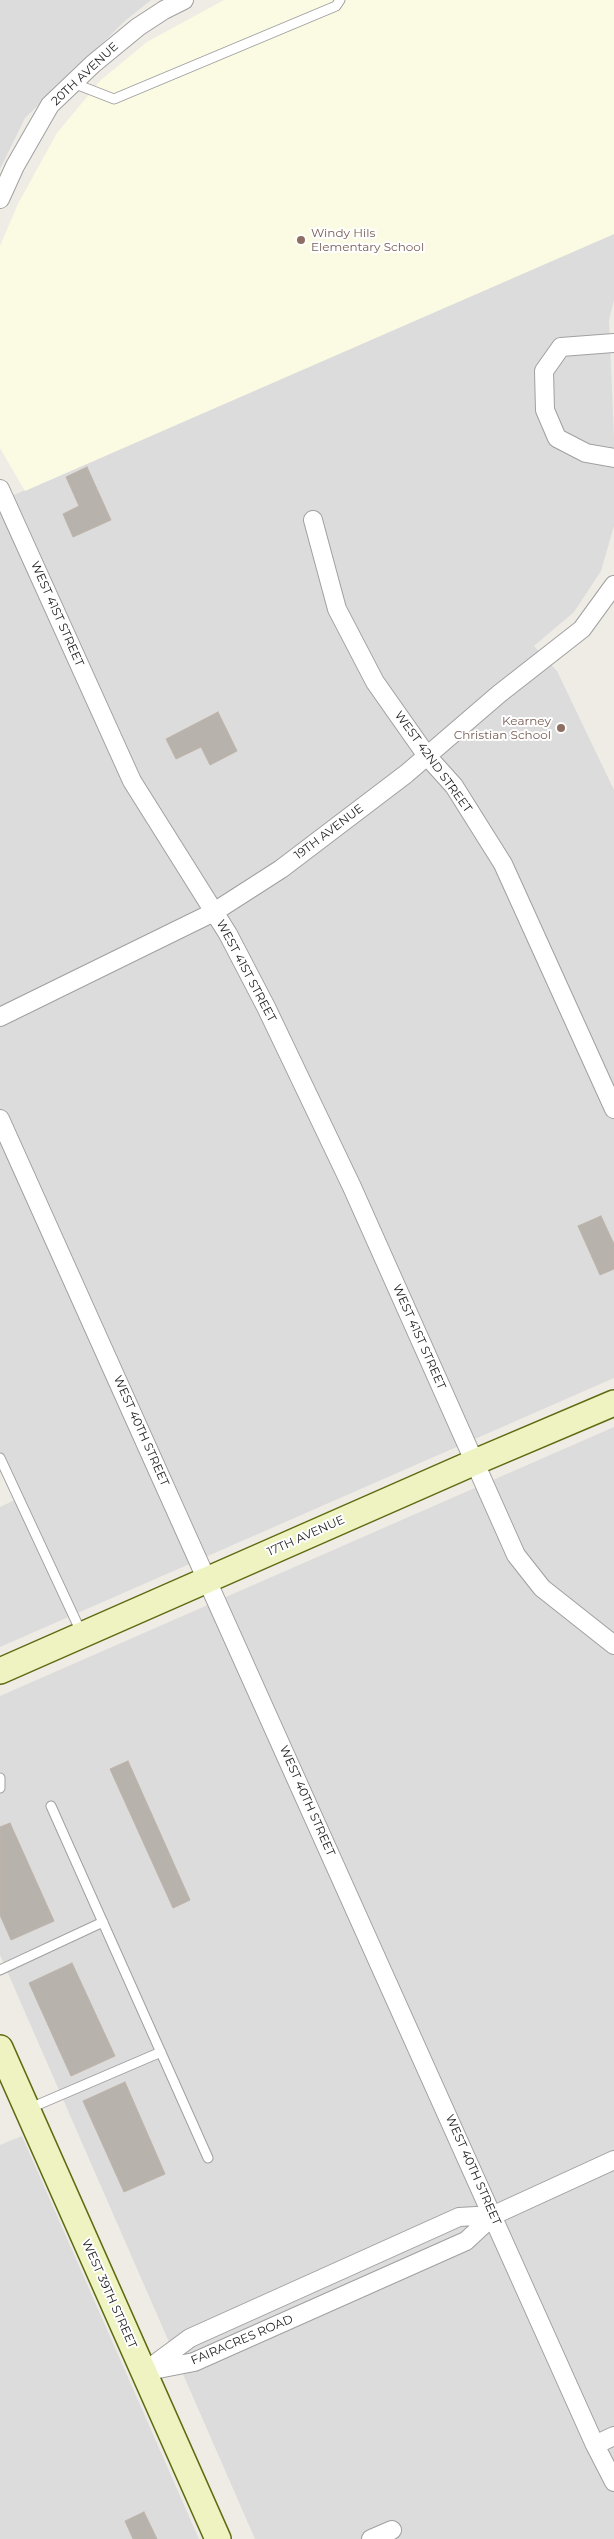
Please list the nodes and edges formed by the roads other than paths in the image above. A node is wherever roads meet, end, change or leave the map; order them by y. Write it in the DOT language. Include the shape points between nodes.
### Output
graph roads {
  1 [pos="184,0"];
  2 [pos="340,0"];
  3 [pos="74,83"];
  4 [pos="0,199"];
  5 [pos="614,343"];
  6 [pos="614,458"];
  7 [pos="0,490"];
  8 [pos="314,520"];
  9 [pos="614,585"];
  10 [pos="426,756"];
  11 [pos="214,912"];
  12 [pos="0,1017"];
  13 [pos="614,1109"];
  14 [pos="0,1119"];
  15 [pos="614,1403"];
  16 [pos="0,1458"];
  17 [pos="475,1462"];
  18 [pos="208,1579"];
  19 [pos="82,1634"];
  20 [pos="614,1645"];
  21 [pos="0,1671"];
  22 [pos="0,1778"];
  23 [pos="0,1788"];
  24 [pos="51,1806"];
  25 [pos="103,1922"];
  26 [pos="0,1970"];
  27 [pos="0,2048"];
  28 [pos="161,2052"];
  29 [pos="6,2078"];
  30 [pos="27,2110"];
  31 [pos="208,2158"];
  32 [pos="614,2160"];
  33 [pos="494,2215"];
  34 [pos="144,2372"];
  35 [pos="614,2436"];
  36 [pos="595,2445"];
  37 [pos="614,2482"];
  38 [pos="392,2530"];
  39 [pos="218,2539"];
  40 [pos="371,2539"];
  1 -- 3 [label="street, 20TH AVENUE" via="138,27"];
  2 -- 3 [label="lane" via="336,6 114,99"];
  3 -- 4 [label="street, 20TH AVENUE" via="50,105"];
  5 -- 6 [label="street" via="561,347 544,371 544,410 557,438 586,453"];
  7 -- 11 [label="street, WEST 41ST STREET" via="132,781"];
  8 -- 10 [label="street, WEST 42ND STREET" via="337,609 375,682"];
  9 -- 10 [label="street, 19TH AVENUE" via="582,628"];
  10 -- 11 [label="street, 19TH AVENUE" via="281,869"];
  10 -- 13 [label="street, WEST 42ND STREET" via="454,786 503,864"];
  11 -- 12 [label="street, 19TH AVENUE"];
  11 -- 17 [label="street, WEST 41ST STREET" via="266,1007 352,1186"];
  14 -- 18 [label="street, WEST 40TH STREET"];
  15 -- 17 [label="main road, 17TH AVENUE"];
  16 -- 19 [label="lane"];
  17 -- 18 [label="main road, 17TH AVENUE"];
  17 -- 20 [label="street, WEST 41ST STREET" via="516,1555 542,1588"];
  18 -- 19 [label="main road, 17TH AVENUE"];
  18 -- 33 [label="street, WEST 40TH STREET"];
  19 -- 21 [label="main road, 17TH AVENUE"];
  22 -- 23 [label="lane"];
  24 -- 25 [label="lane"];
  25 -- 26 [label="lane"];
  25 -- 28 [label="lane"];
  27 -- 29 [label="main road, WEST 39TH STREET"];
  28 -- 30 [label="lane"];
  28 -- 31 [label="lane"];
  29 -- 30 [label="main road, WEST 39TH STREET"];
  30 -- 34 [label="main road, WEST 39TH STREET"];
  32 -- 33 [label="street, FAIRACRES ROAD"];
  33 -- 34 [label="street, FAIRACRES ROAD" via="466,2241 194,2362"];
  33 -- 34 [label="street, FAIRACRES ROAD" via="459,2217 190,2338"];
  33 -- 36 [label="street, WEST 40TH STREET"];
  34 -- 39 [label="main road, WEST 39TH STREET"];
  35 -- 36 [label="street"];
  36 -- 37 [label="street, WEST 40TH STREET"];
  38 -- 40 [label="street"];
}
